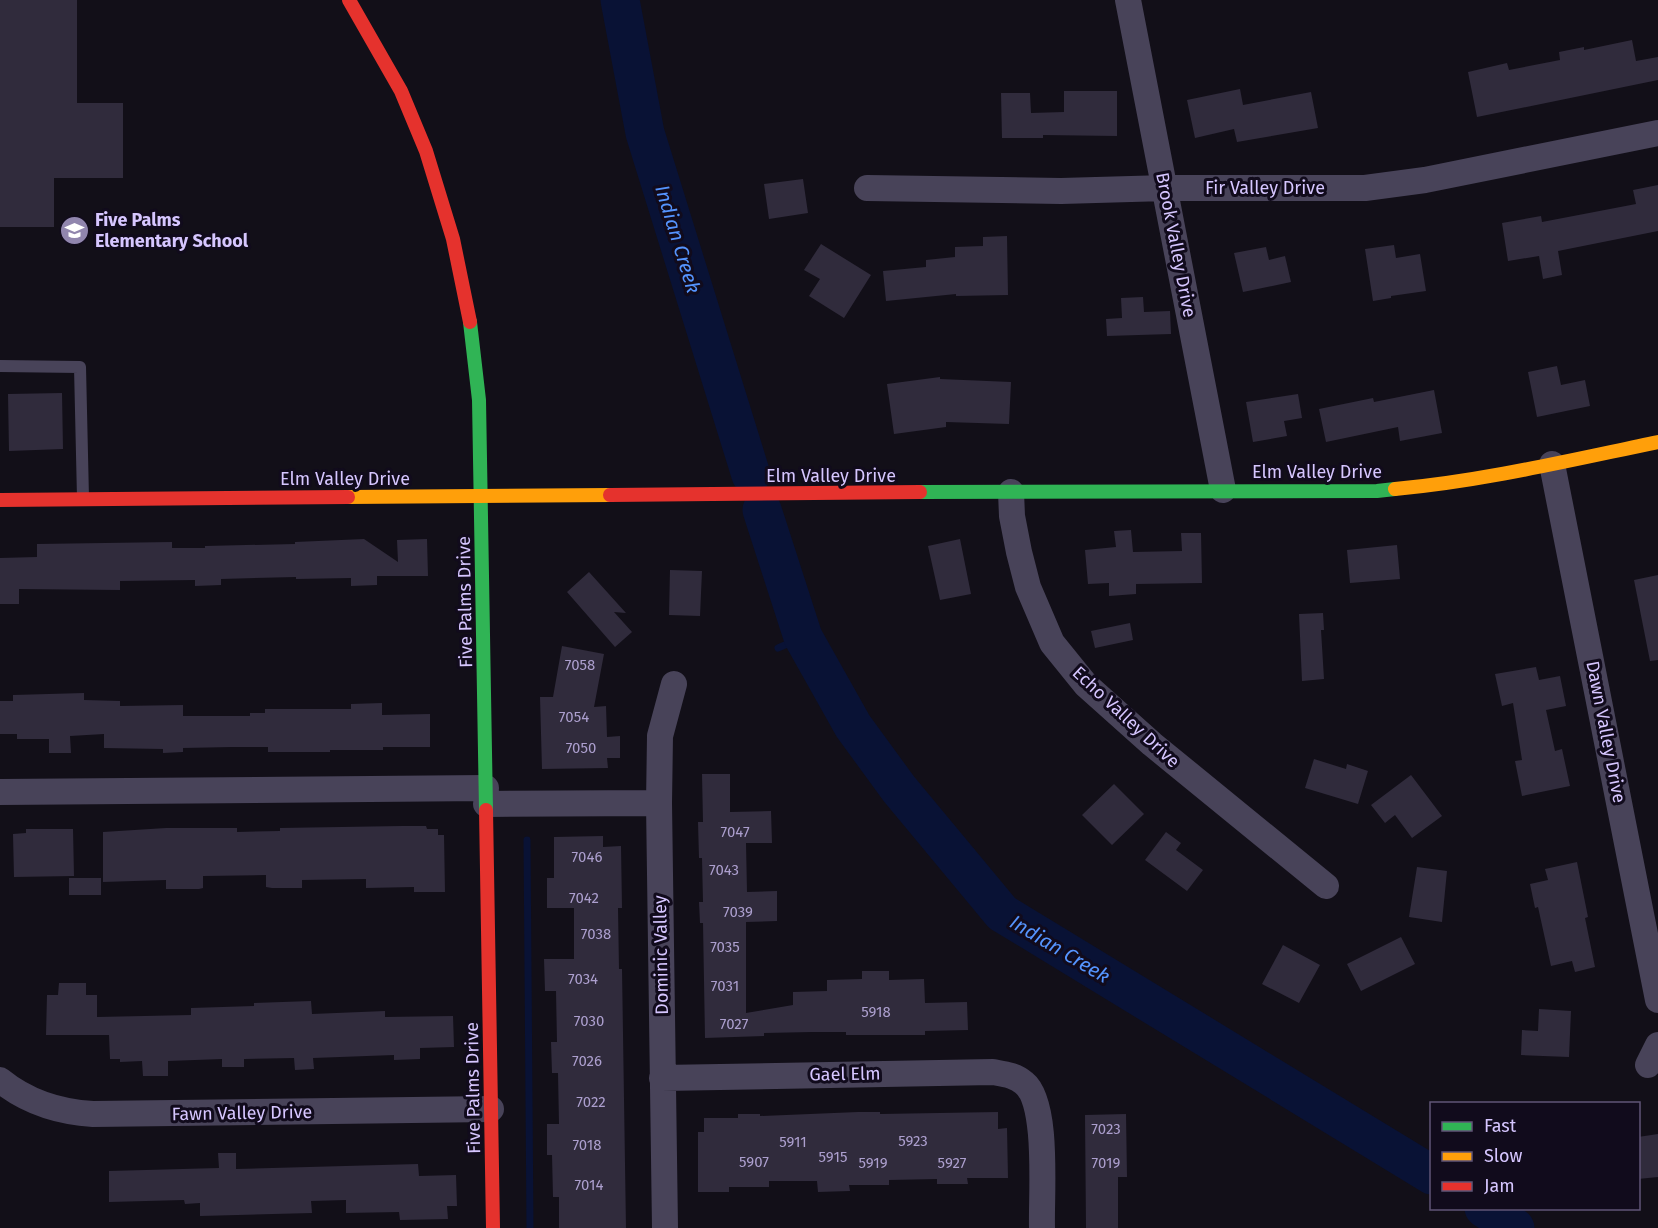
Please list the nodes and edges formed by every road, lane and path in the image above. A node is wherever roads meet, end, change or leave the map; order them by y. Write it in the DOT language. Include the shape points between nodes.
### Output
graph roads {
  1 [pos="349,0"];
  2 [pos="1128,0"];
  3 [pos="1658,133"];
  4 [pos="867,188"];
  5 [pos="1166,188"];
  6 [pos="0,366"];
  7 [pos="1658,442"];
  8 [pos="1552,464"];
  9 [pos="1223,490"];
  10 [pos="1011,492"];
  11 [pos="482,496"];
  12 [pos="83,499"];
  13 [pos="0,500"];
  14 [pos="674,684"];
  15 [pos="0,792"];
  16 [pos="486,796"];
  17 [pos="659,803"];
  18 [pos="1326,886"];
  19 [pos="1658,1000"];
  20 [pos="662,1078"];
  21 [pos="0,1080"];
  22 [pos="491,1109"];
  23 [pos="493,1228"];
  24 [pos="665,1228"];
  25 [pos="1042,1228"];
  1 -- 11 [label="street, Five Palms Drive" via="401,91 426,151 453,239 469,314 479,400"];
  2 -- 5 [label="street, Brook Valley Drive"];
  3 -- 5 [label="street, Fir Valley Drive" via="1395,186"];
  4 -- 5 [label="street, Fir Valley Drive"];
  5 -- 9 [label="street, Brook Valley Drive"];
  6 -- 12 [label="lane" via="80,367"];
  7 -- 8 [label="street, Elm Valley Drive"];
  8 -- 9 [label="street, Elm Valley Drive" via="1377,491"];
  8 -- 19 [label="street, Dawn Valley Drive"];
  9 -- 10 [label="street, Elm Valley Drive"];
  10 -- 11 [label="street, Elm Valley Drive"];
  10 -- 18 [label="street, Echo Valley Drive" via="1012,516 1028,587 1052,643 1086,685 1152,744"];
  11 -- 12 [label="street, Elm Valley Drive"];
  11 -- 16 [label="street, Five Palms Drive"];
  12 -- 13 [label="street, Elm Valley Drive"];
  14 -- 17 [label="street, Dominic Valley" via="660,736"];
  15 -- 16 [label="street"];
  16 -- 17 [label="street"];
  16 -- 22 [label="street, Five Palms Drive"];
  17 -- 20 [label="street, Dominic Valley"];
  20 -- 24 [label="street, Dominic Valley"];
  20 -- 25 [label="street, Gael Elm" via="993,1072 1011,1075 1025,1083 1035,1098 1041,1119"];
  21 -- 22 [label="street, Fawn Valley Drive" via="45,1106 93,1114"];
  22 -- 23 [label="street, Five Palms Drive"];
}
